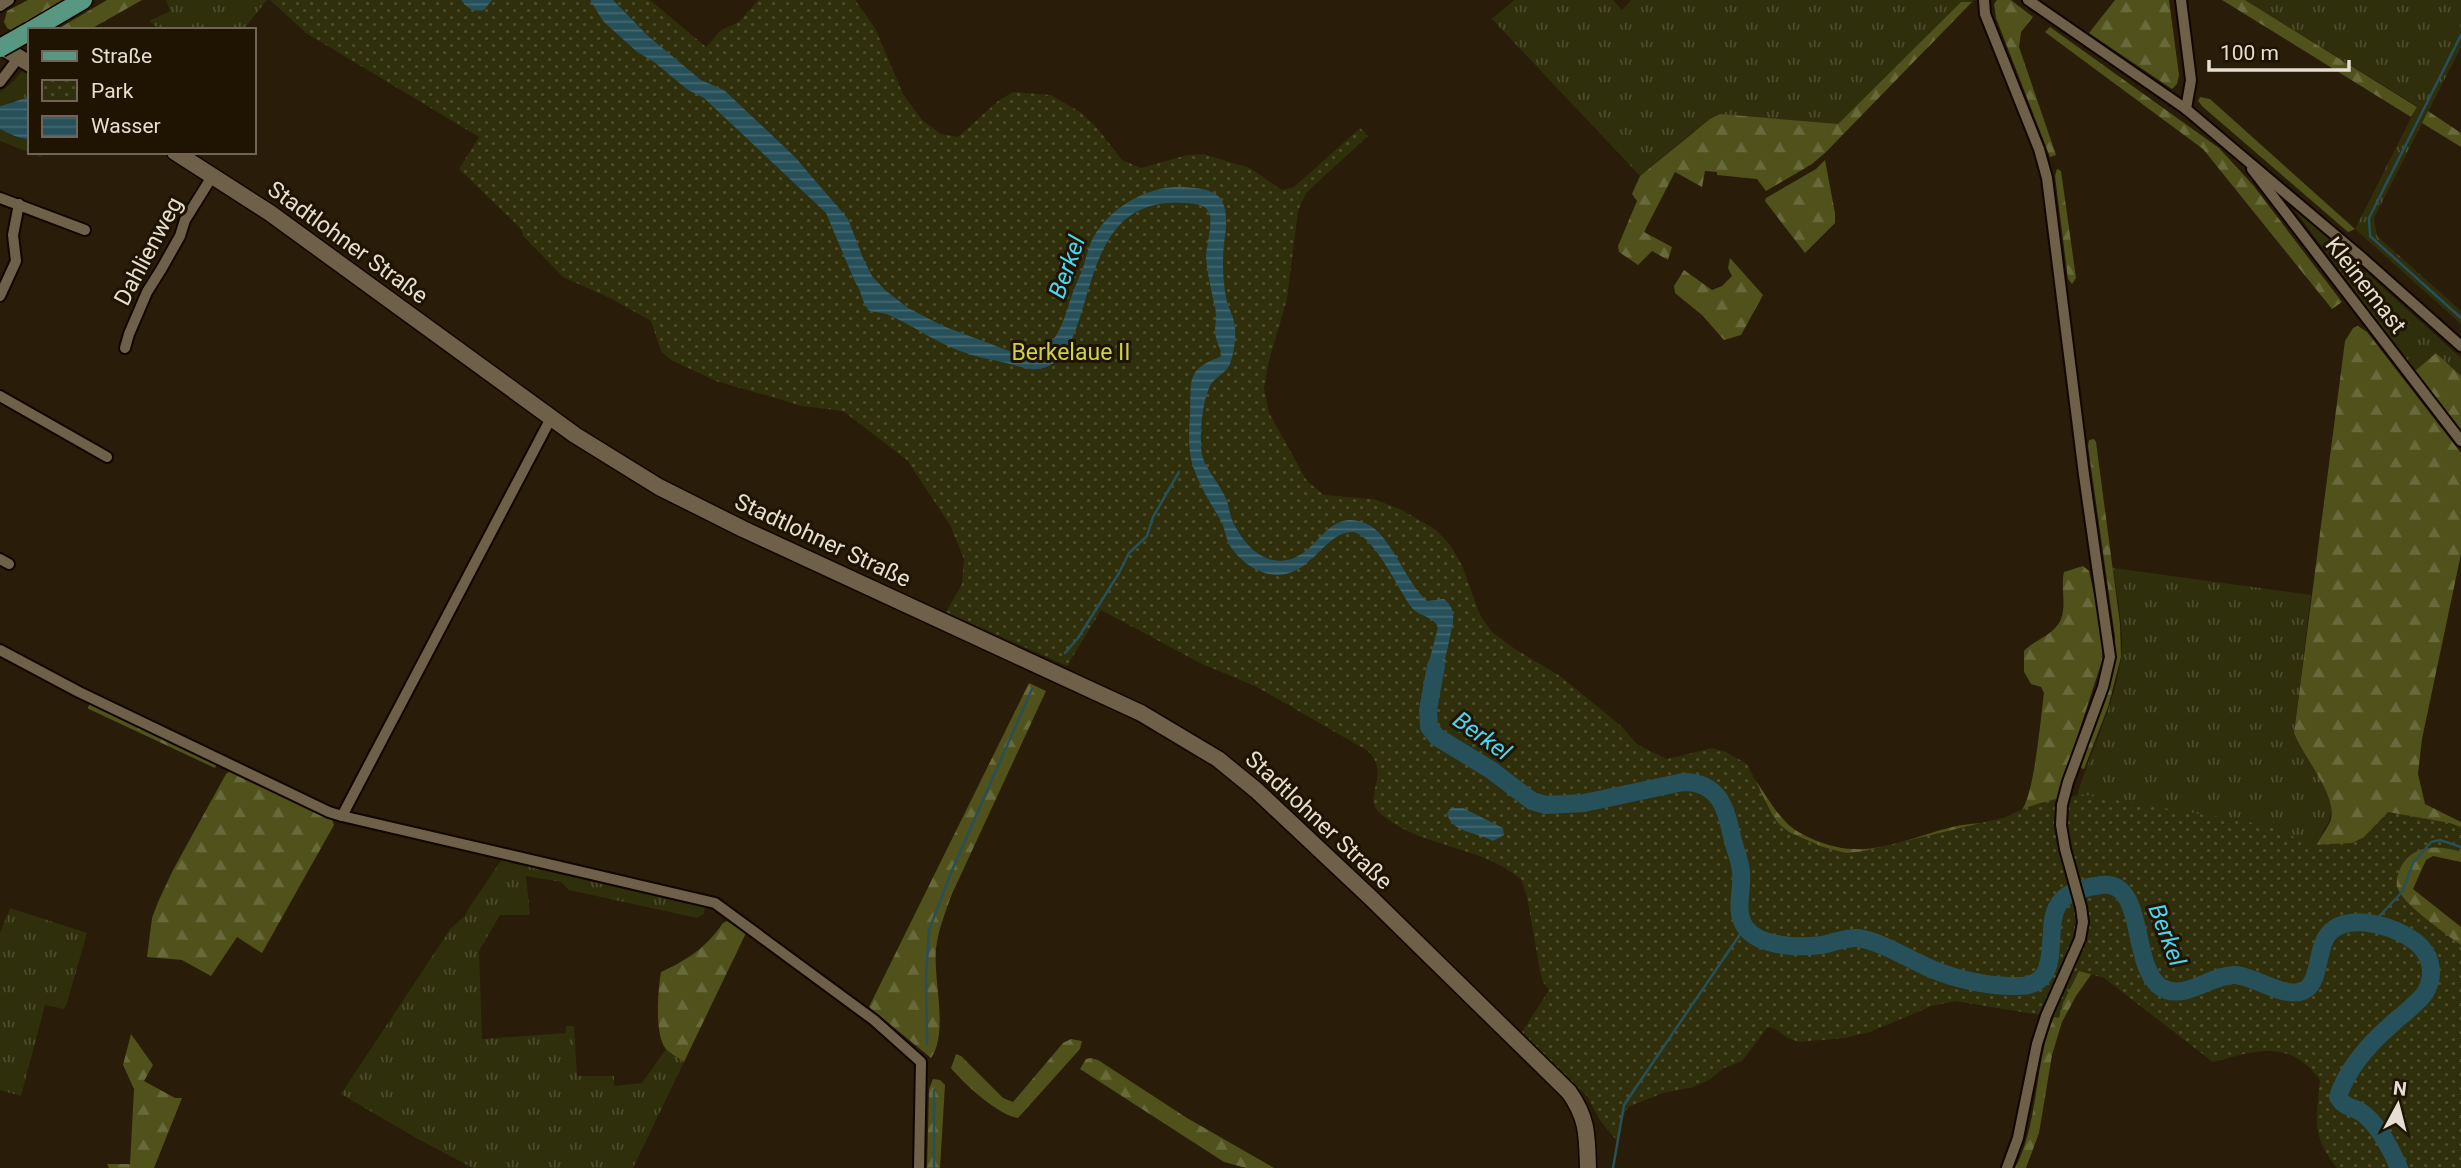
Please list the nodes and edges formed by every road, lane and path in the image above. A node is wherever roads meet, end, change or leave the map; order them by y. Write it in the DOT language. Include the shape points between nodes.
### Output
graph roads {
  1 [pos="9,0"];
  2 [pos="83,0"];
  3 [pos="1984,0"];
  4 [pos="2028,0"];
  5 [pos="2181,0"];
  6 [pos="0,6"];
  7 [pos="35,28"];
  8 [pos="28,32"];
  9 [pos="0,47"];
  10 [pos="21,61"];
  11 [pos="0,82"];
  12 [pos="2186,108"];
  13 [pos="2240,152"];
  14 [pos="178,154"];
  15 [pos="213,175"];
  16 [pos="0,198"];
  17 [pos="19,205"];
  18 [pos="85,230"];
  19 [pos="0,296"];
  20 [pos="2461,346"];
  21 [pos="125,348"];
  22 [pos="0,396"];
  23 [pos="551,418"];
  24 [pos="2461,441"];
  25 [pos="107,457"];
  26 [pos="0,650"];
  27 [pos="342,816"];
  28 [pos="919,1168"];
  29 [pos="1588,1168"];
  30 [pos="2007,1168"];
  1 -- 6 [label="street"];
  2 -- 7 [label="main road"];
  3 -- 30 [label="street" via="1984,14 2048,178 2110,657 2062,804 2061,825 2081,906 2080,939 2037,1044 2018,1138"];
  4 -- 12 [label="street, Kleinemast"];
  5 -- 12 [label="street" via="2190,80"];
  8 -- 9 [label="main road, bridge"];
  9 -- 10 [label="street"];
  10 -- 11 [label="street"];
  12 -- 13 [label="street, Kleinemast"];
  13 -- 20 [label="street, Kleinemast"];
  13 -- 24 [label="street, Kleinemast"];
  14 -- 15 [label="street, Stadtlohner Straße"];
  15 -- 21 [label="street, Dahlienweg" via="146,292"];
  15 -- 23 [label="street, Stadtlohner Straße"];
  16 -- 17 [label="street"];
  17 -- 18 [label="street"];
  17 -- 19 [label="street" via="13,236 16,261"];
  22 -- 25 [label="street"];
  23 -- 27 [label="street"];
  23 -- 29 [label="street, Stadtlohner Straße" via="659,487 1141,713 1218,759 1256,790 1557,1079 1581,1110"];
  26 -- 27 [label="street"];
  27 -- 28 [label="street" via="715,903 874,1020 921,1062"];
}
